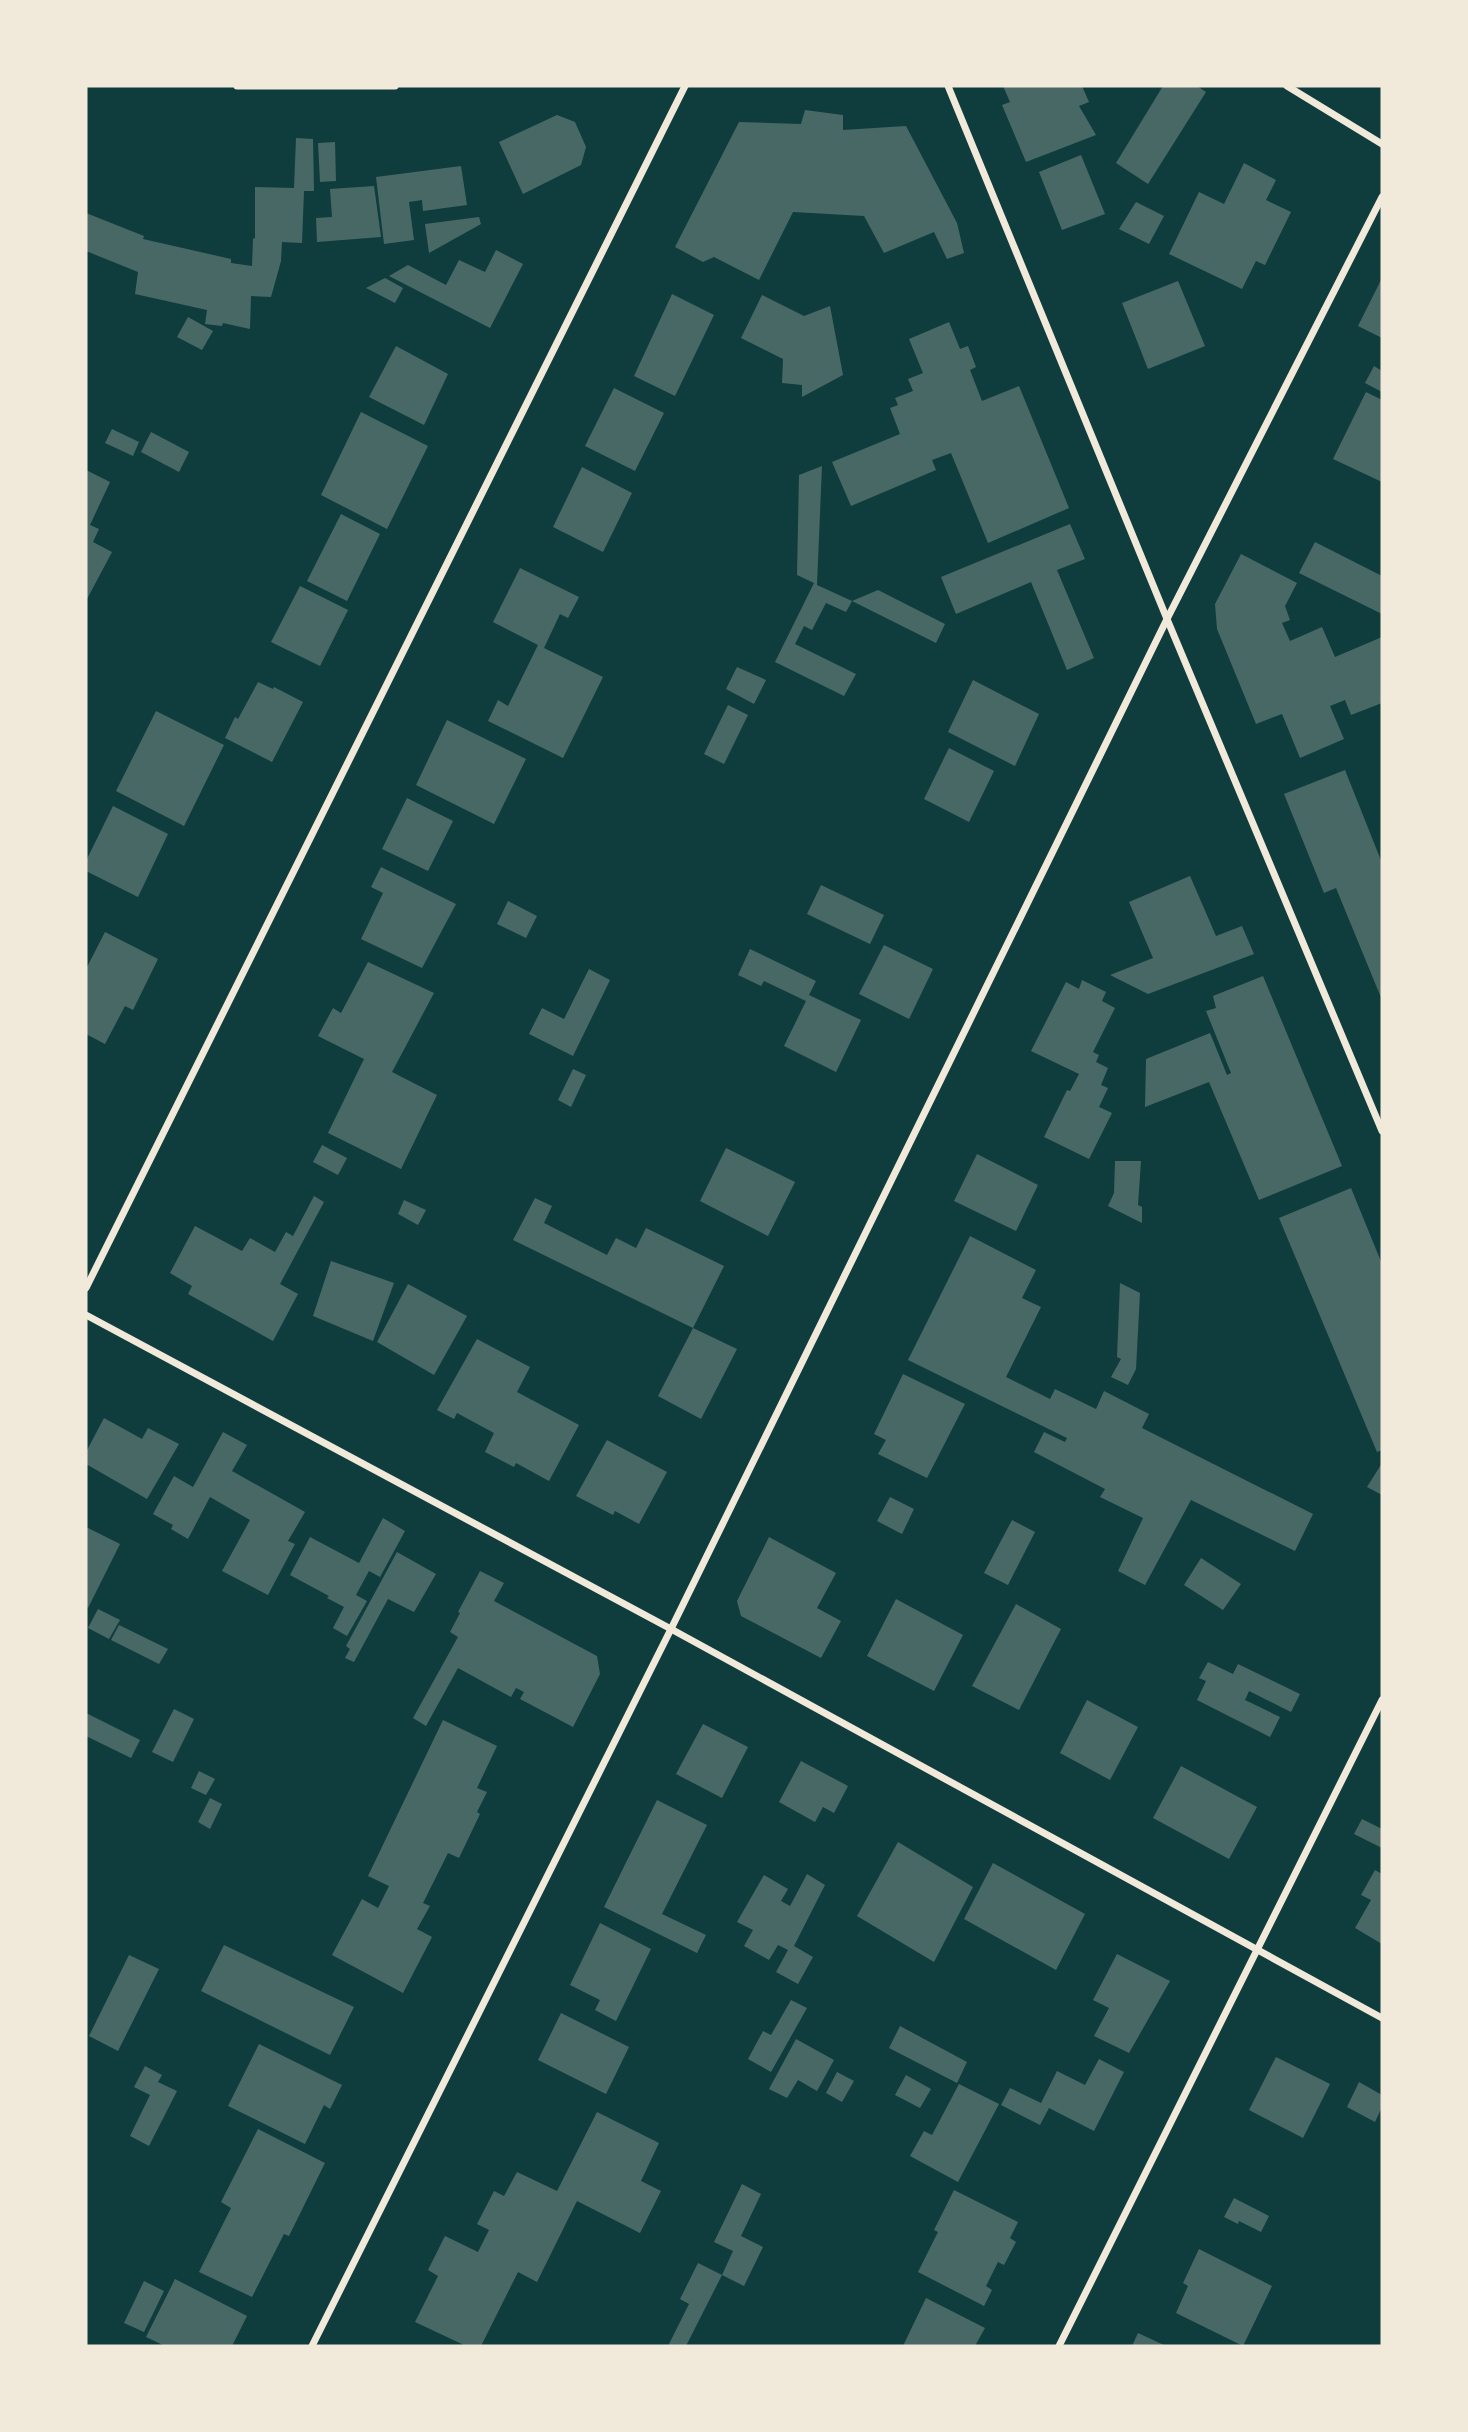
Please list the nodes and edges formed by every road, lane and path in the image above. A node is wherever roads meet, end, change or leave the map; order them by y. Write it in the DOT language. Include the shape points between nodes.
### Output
graph roads {
  1 [pos="237,86"];
  2 [pos="395,86"];
  3 [pos="685,86"];
  4 [pos="948,86"];
  5 [pos="1287,86"];
  6 [pos="1382,144"];
  7 [pos="1382,197"];
  8 [pos="1167,619"];
  9 [pos="1382,1131"];
  10 [pos="86,1288"];
  11 [pos="86,1315"];
  12 [pos="671,1629"];
  13 [pos="1382,1700"];
  14 [pos="1256,1951"];
  15 [pos="1382,2018"];
  16 [pos="312,2346"];
  17 [pos="1059,2346"];
  1 -- 2 [label="street"];
  3 -- 10 [label="street"];
  4 -- 8 [label="street"];
  5 -- 6 [label="street"];
  7 -- 8 [label="street"];
  8 -- 9 [label="street"];
  8 -- 12 [label="street"];
  11 -- 12 [label="street"];
  12 -- 14 [label="street"];
  12 -- 16 [label="street"];
  13 -- 14 [label="street"];
  14 -- 15 [label="street"];
  14 -- 17 [label="street"];
}
